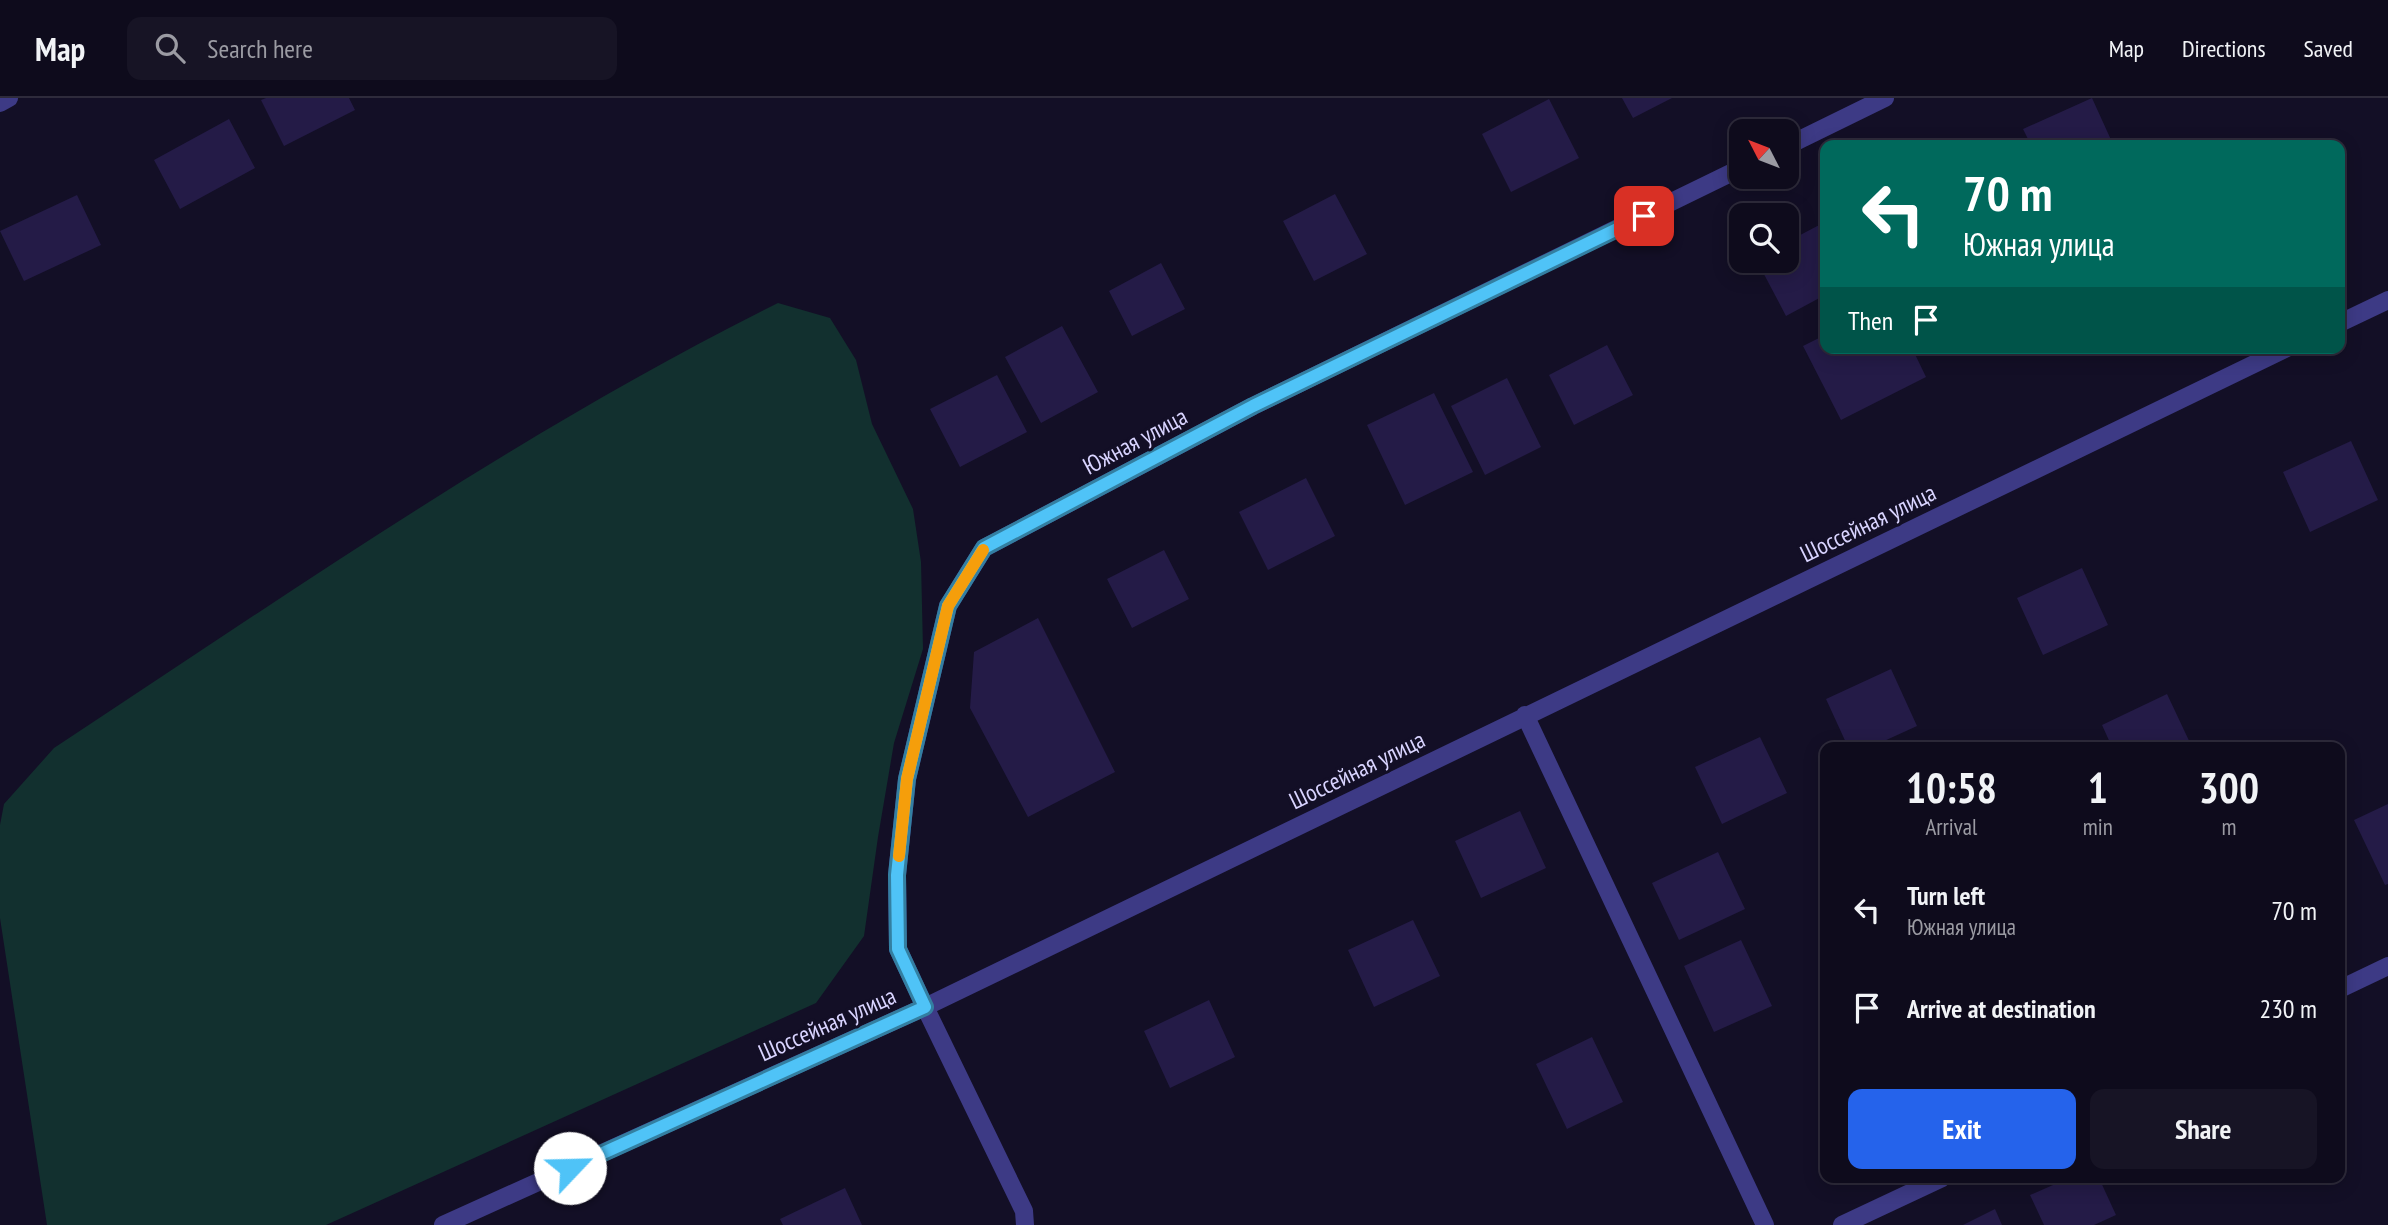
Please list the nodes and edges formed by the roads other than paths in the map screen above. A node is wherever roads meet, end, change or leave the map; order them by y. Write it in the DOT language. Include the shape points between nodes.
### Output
graph roads {
  1 [pos="9,98"];
  2 [pos="1885,98"];
  3 [pos="0,103"];
  4 [pos="1799,140"];
  5 [pos="1729,174"];
  6 [pos="2388,300"];
  7 [pos="2345,321"];
  8 [pos="2275,354"];
  9 [pos="1525,716"];
  10 [pos="2388,966"];
  11 [pos="2345,987"];
  12 [pos="925,1007"];
  13 [pos="1931,1183"];
  14 [pos="443,1225"];
  15 [pos="1025,1225"];
  16 [pos="1765,1225"];
  17 [pos="1842,1225"];
  1 -- 3 [label="street"];
  2 -- 4 [label="street"];
  5 -- 12 [label="street, Южная улица" via="1253,406 984,548 948,606 907,779 897,875 898,949"];
  6 -- 7 [label="street"];
  8 -- 9 [label="street, Шоссейная улица"];
  9 -- 12 [label="street, Шоссейная улица"];
  9 -- 16 [label="street"];
  10 -- 11 [label="street"];
  12 -- 14 [label="street, Шоссейная улица"];
  12 -- 15 [label="street, Южная улица" via="1024,1211"];
  13 -- 17 [label="street"];
}
